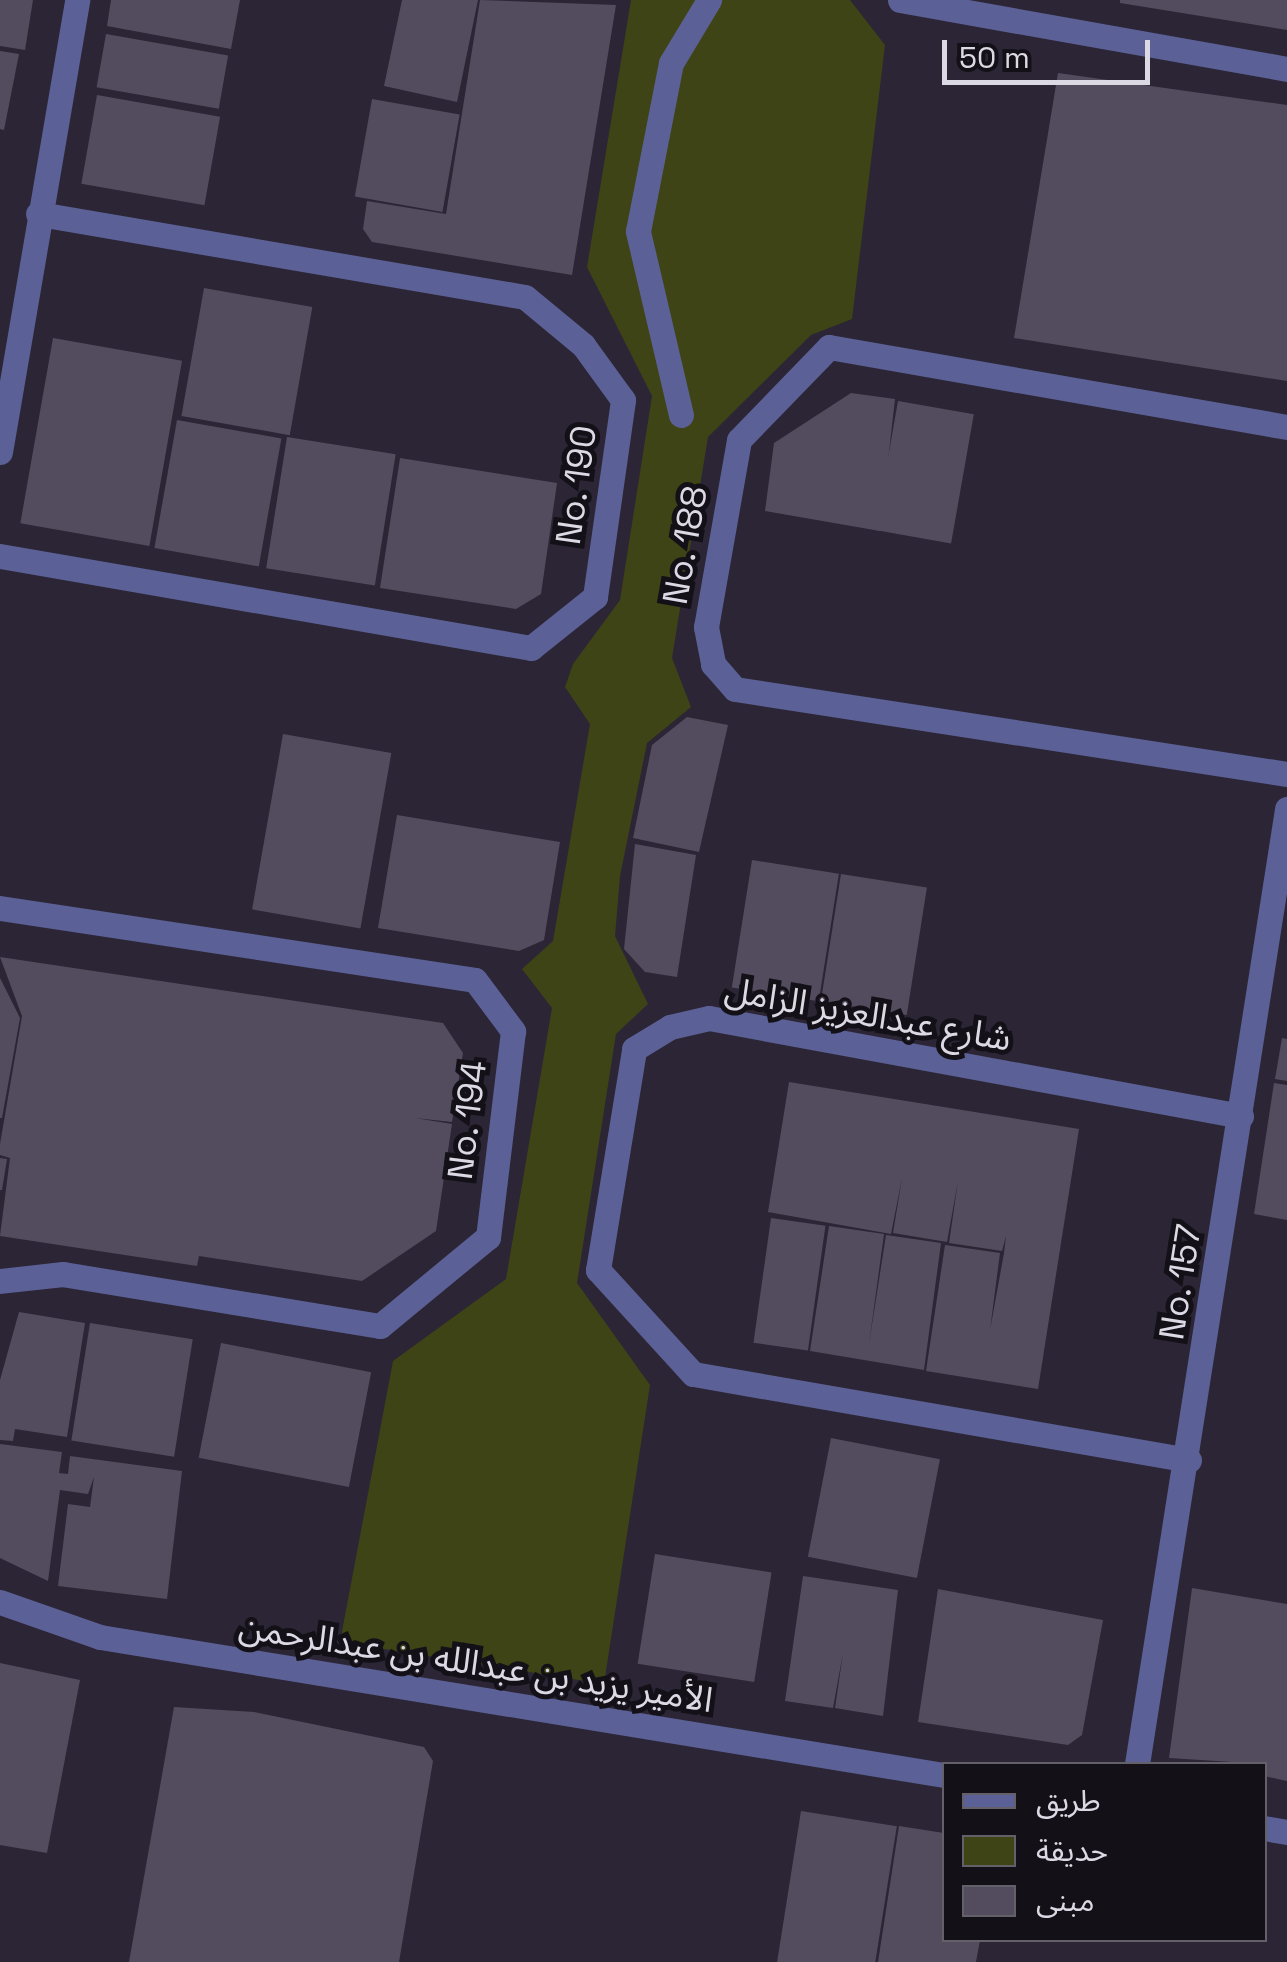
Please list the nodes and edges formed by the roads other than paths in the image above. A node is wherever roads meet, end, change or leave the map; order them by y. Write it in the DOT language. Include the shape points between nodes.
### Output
graph roads {
  1 [pos="77,0"];
  2 [pos="708,0"];
  3 [pos="900,0"];
  4 [pos="1287,69"];
  5 [pos="38,214"];
  6 [pos="8,357"];
  7 [pos="681,415"];
  8 [pos="1287,427"];
  9 [pos="0,452"];
  10 [pos="0,556"];
  11 [pos="1287,774"];
  12 [pos="1287,809"];
  13 [pos="0,908"];
  14 [pos="1241,1116"];
  15 [pos="0,1282"];
  16 [pos="1189,1460"];
  17 [pos="0,1602"];
  18 [pos="1138,1762"];
  19 [pos="942,1775"];
  1 -- 5 [label="street"];
  2 -- 7 [label="street" via="671,64 638,230"];
  3 -- 4 [label="street"];
  5 -- 6 [label="street"];
  5 -- 10 [label="street, No. 190" via="525,297 583,345 623,400 595,597 531,648"];
  6 -- 9 [label="street"];
  8 -- 11 [label="street, No. 188" via="830,347 739,440 706,627 712,664 735,690"];
  12 -- 14 [label="street, No. 157"];
  13 -- 15 [label="street, No. 194" via="475,980 514,1031 488,1237 380,1326 63,1274"];
  14 -- 16 [label="street, No. 157"];
  14 -- 16 [label="street, شارع عبدالعزيز الزامل" via="709,1018 670,1027 634,1049 598,1270 693,1374"];
  16 -- 18 [label="street, No. 157"];
  17 -- 19 [label="street, الأمير يزيد بن عبدالله بن عبدالرحمن" via="100,1637"];
}
